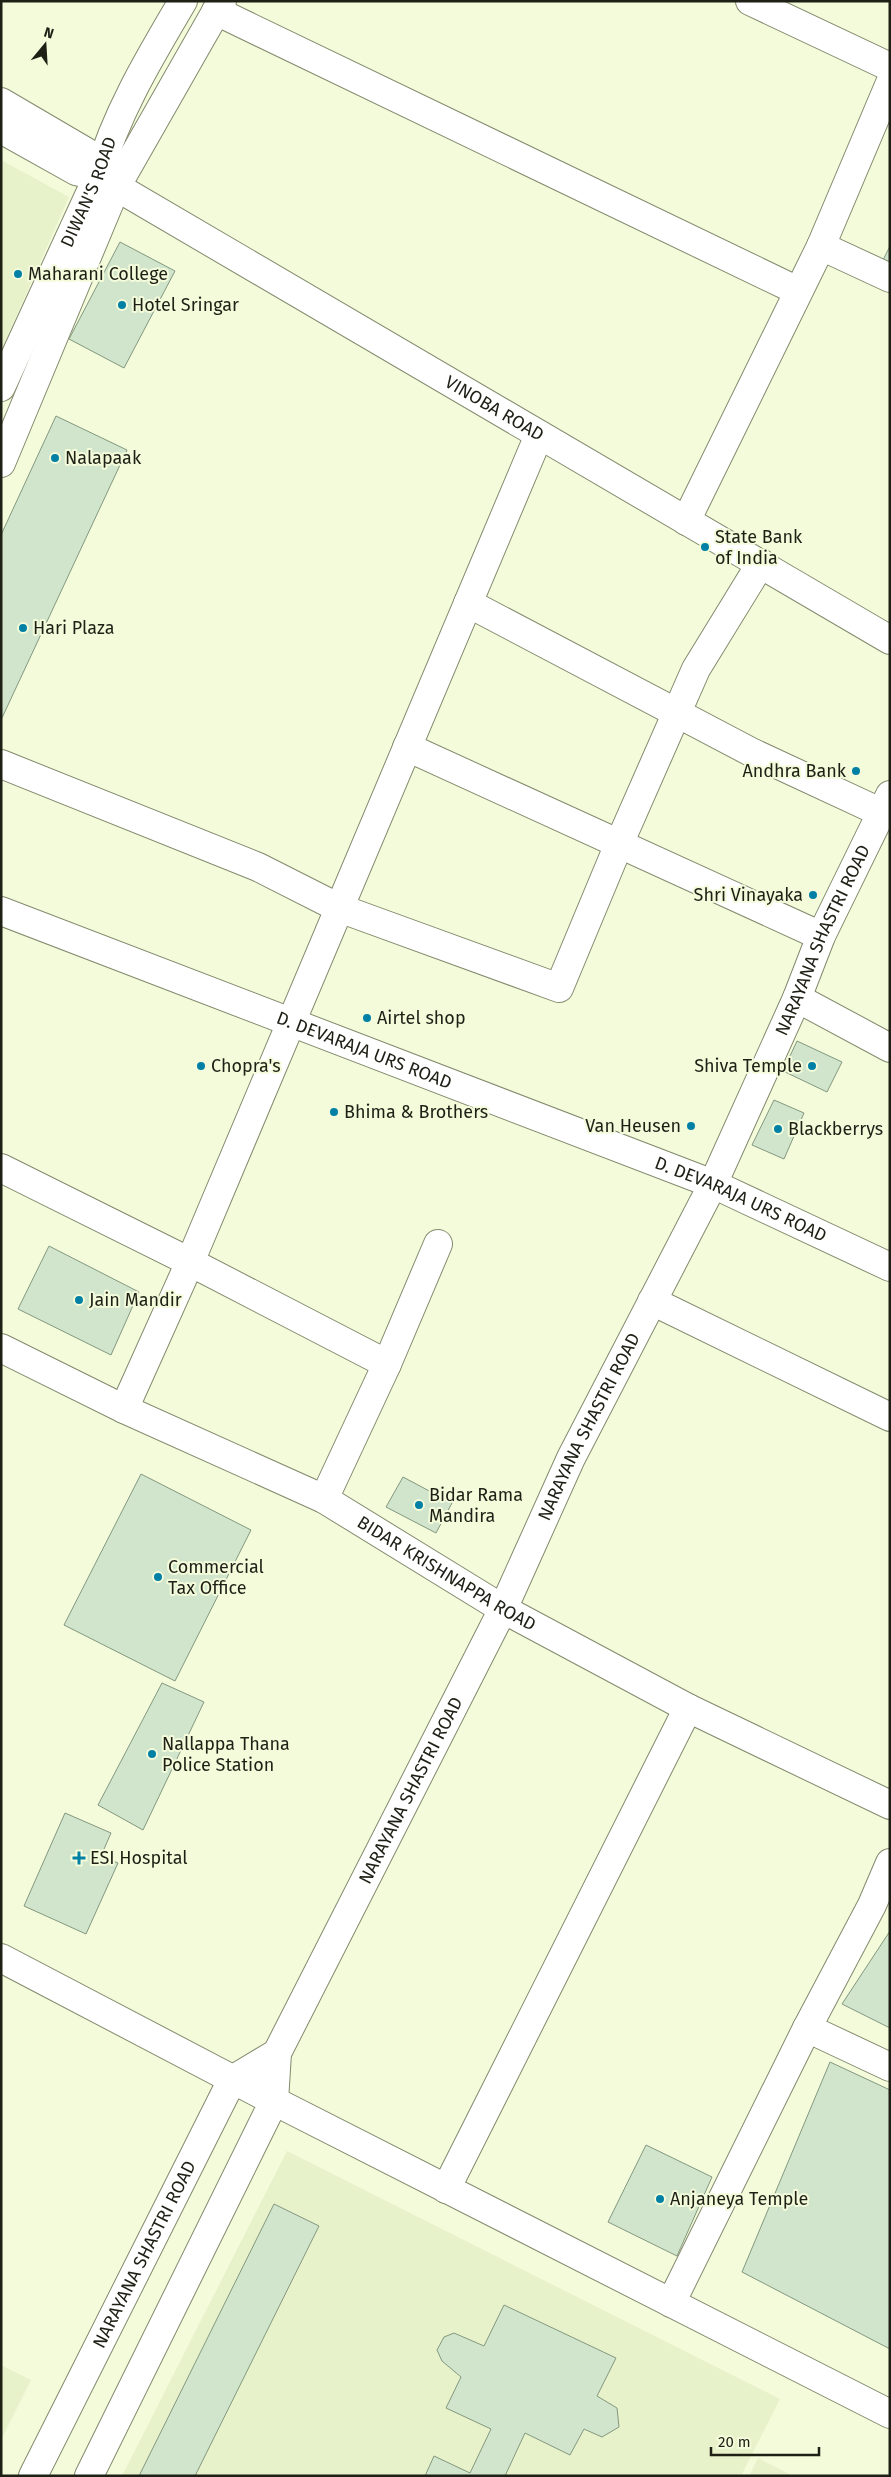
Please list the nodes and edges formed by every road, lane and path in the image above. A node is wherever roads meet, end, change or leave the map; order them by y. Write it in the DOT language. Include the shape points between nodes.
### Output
graph roads {
  1 [pos="183,1"];
  2 [pos="750,1"];
  3 [pos="219,6"];
  4 [pos="890,67"];
  5 [pos="890,83"];
  6 [pos="1,102"];
  7 [pos="1,129"];
  8 [pos="107,181"];
  9 [pos="821,246"];
  10 [pos="890,278"];
  11 [pos="798,291"];
  12 [pos="1,387"];
  13 [pos="539,435"];
  14 [pos="1,463"];
  15 [pos="686,521"];
  16 [pos="761,564"];
  17 [pos="468,603"];
  18 [pos="890,640"];
  19 [pos="677,713"];
  20 [pos="407,747"];
  21 [pos="1,764"];
  22 [pos="885,804"];
  23 [pos="619,844"];
  24 [pos="339,908"];
  25 [pos="1,911"];
  26 [pos="821,936"];
  27 [pos="797,998"];
  28 [pos="292,1022"];
  29 [pos="890,1048"];
  30 [pos="1,1168"];
  31 [pos="713,1184"];
  32 [pos="438,1244"];
  33 [pos="190,1262"];
  34 [pos="890,1267"];
  35 [pos="652,1301"];
  36 [pos="1,1348"];
  37 [pos="387,1364"];
  38 [pos="124,1409"];
  39 [pos="890,1417"];
  40 [pos="324,1499"];
  41 [pos="503,1609"];
  42 [pos="688,1708"];
  43 [pos="890,1805"];
  44 [pos="890,1863"];
  45 [pos="881,1909"];
  46 [pos="1,1958"];
  47 [pos="807,2028"];
  48 [pos="277,2053"];
  49 [pos="890,2067"];
  50 [pos="232,2080"];
  51 [pos="274,2101"];
  52 [pos="446,2189"];
  53 [pos="671,2303"];
  54 [pos="890,2414"];
  55 [pos="33,2476"];
  56 [pos="89,2476"];
  1 -- 8 [label="street, DIWAN'S ROAD" via="140,77 108,143"];
  2 -- 4 [label="street"];
  3 -- 8 [label="street"];
  3 -- 11 [label="street"];
  5 -- 9 [label="street"];
  6 -- 8 [label="street" via="88,153"];
  7 -- 8 [label="street, VINOBA ROAD" via="76,171"];
  8 -- 12 [label="street, DIWAN'S ROAD"];
  8 -- 13 [label="street, VINOBA ROAD"];
  8 -- 14 [label="street"];
  9 -- 10 [label="street"];
  9 -- 11 [label="street"];
  11 -- 15 [label="street"];
  13 -- 15 [label="street, VINOBA ROAD"];
  13 -- 17 [label="street"];
  15 -- 16 [label="street, VINOBA ROAD"];
  16 -- 18 [label="street, VINOBA ROAD"];
  16 -- 19 [label="street" via="696,669"];
  17 -- 19 [label="street"];
  17 -- 20 [label="street"];
  19 -- 22 [label="street" via="751,752"];
  19 -- 23 [label="street"];
  20 -- 23 [label="street"];
  20 -- 24 [label="street"];
  21 -- 24 [label="street" via="258,867"];
  22 -- 26 [label="street, NARAYANA SHASTRI ROAD"];
  23 -- 24 [label="street" via="560,988"];
  23 -- 26 [label="street"];
  24 -- 28 [label="street"];
  25 -- 28 [label="street, D. DEVARAJA URS ROAD"];
  26 -- 27 [label="street, NARAYANA SHASTRI ROAD"];
  27 -- 29 [label="street"];
  27 -- 31 [label="street, NARAYANA SHASTRI ROAD"];
  28 -- 31 [label="street, D. DEVARAJA URS ROAD"];
  28 -- 33 [label="street"];
  30 -- 33 [label="street"];
  31 -- 34 [label="street, D. DEVARAJA URS ROAD"];
  31 -- 35 [label="street, NARAYANA SHASTRI ROAD"];
  32 -- 37 [label="street"];
  33 -- 37 [label="street"];
  33 -- 38 [label="street"];
  35 -- 39 [label="street"];
  35 -- 41 [label="street, NARAYANA SHASTRI ROAD" via="571,1458"];
  36 -- 38 [label="street, BIDAR KRISHNAPPA ROAD"];
  37 -- 40 [label="street"];
  38 -- 40 [label="street, BIDAR KRISHNAPPA ROAD"];
  40 -- 41 [label="street, BIDAR KRISHNAPPA ROAD"];
  41 -- 42 [label="street, BIDAR KRISHNAPPA ROAD"];
  41 -- 48 [label="street, NARAYANA SHASTRI ROAD"];
  42 -- 43 [label="street, BIDAR KRISHNAPPA ROAD"];
  42 -- 52 [label="street"];
  44 -- 45 [label="street"];
  45 -- 47 [label="street"];
  46 -- 50 [label="street"];
  47 -- 49 [label="street"];
  47 -- 53 [label="street"];
  48 -- 50 [label="street"];
  48 -- 51 [label="street, NARAYANA SHASTRI ROAD"];
  50 -- 51 [label="street"];
  50 -- 55 [label="street, NARAYANA SHASTRI ROAD"];
  51 -- 52 [label="street"];
  51 -- 56 [label="street, NARAYANA SHASTRI ROAD"];
  52 -- 53 [label="street"];
  53 -- 54 [label="street"];
}
